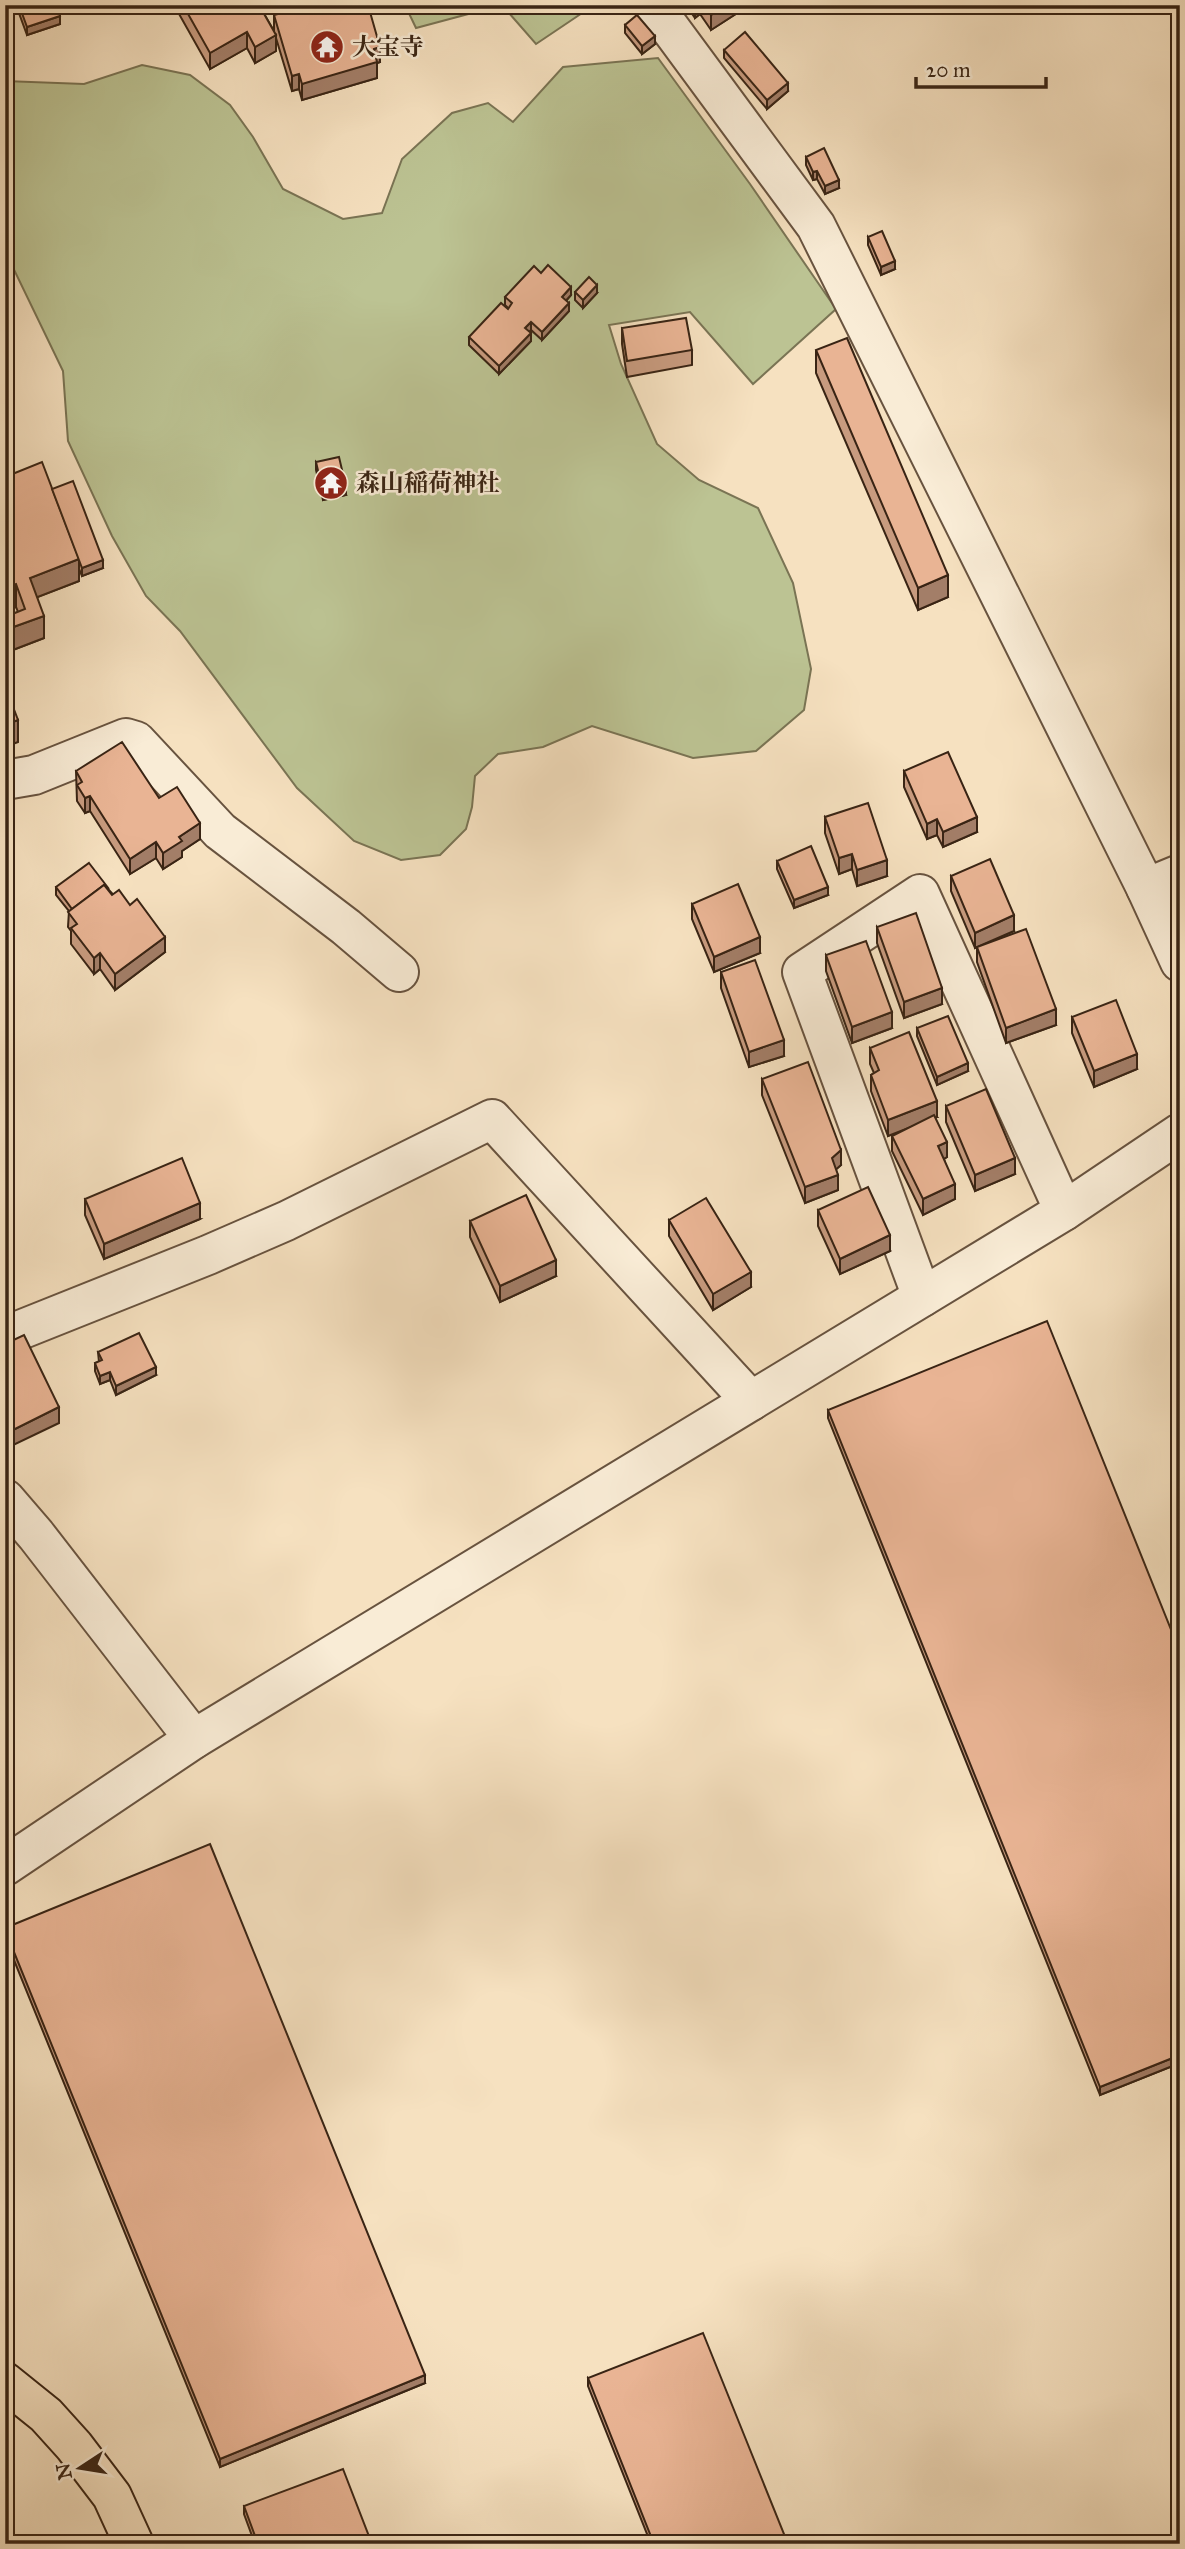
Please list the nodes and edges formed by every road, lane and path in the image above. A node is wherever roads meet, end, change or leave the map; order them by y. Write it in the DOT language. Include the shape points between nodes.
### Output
graph roads {
  1 [pos="653,5"];
  2 [pos="5,780"];
  3 [pos="1163,881"];
  4 [pos="1180,962"];
  5 [pos="399,972"];
  6 [pos="1180,1133"];
  7 [pos="1064,1211"];
  8 [pos="922,1297"];
  9 [pos="5,1336"];
  10 [pos="751,1401"];
  11 [pos="5,1499"];
  12 [pos="194,1739"];
  13 [pos="5,1866"];
  14 [pos="5,2382"];
  15 [pos="134,2544"];
  1 -- 3 [label="street" via="816,226"];
  2 -- 5 [label="street" via="43,772 126,738 136,741 220,831"];
  3 -- 4 [label="street"];
  6 -- 7 [label="street"];
  7 -- 8 [label="street"];
  7 -- 8 [label="street" via="920,894 802,972"];
  8 -- 10 [label="street"];
  9 -- 10 [label="street" via="242,1240 492,1119"];
  10 -- 12 [label="street"];
  11 -- 12 [label="street"];
  12 -- 13 [label="street"];
  14 -- 15 [label="main road" via="46,2415 74,2446 112,2496"];
}
